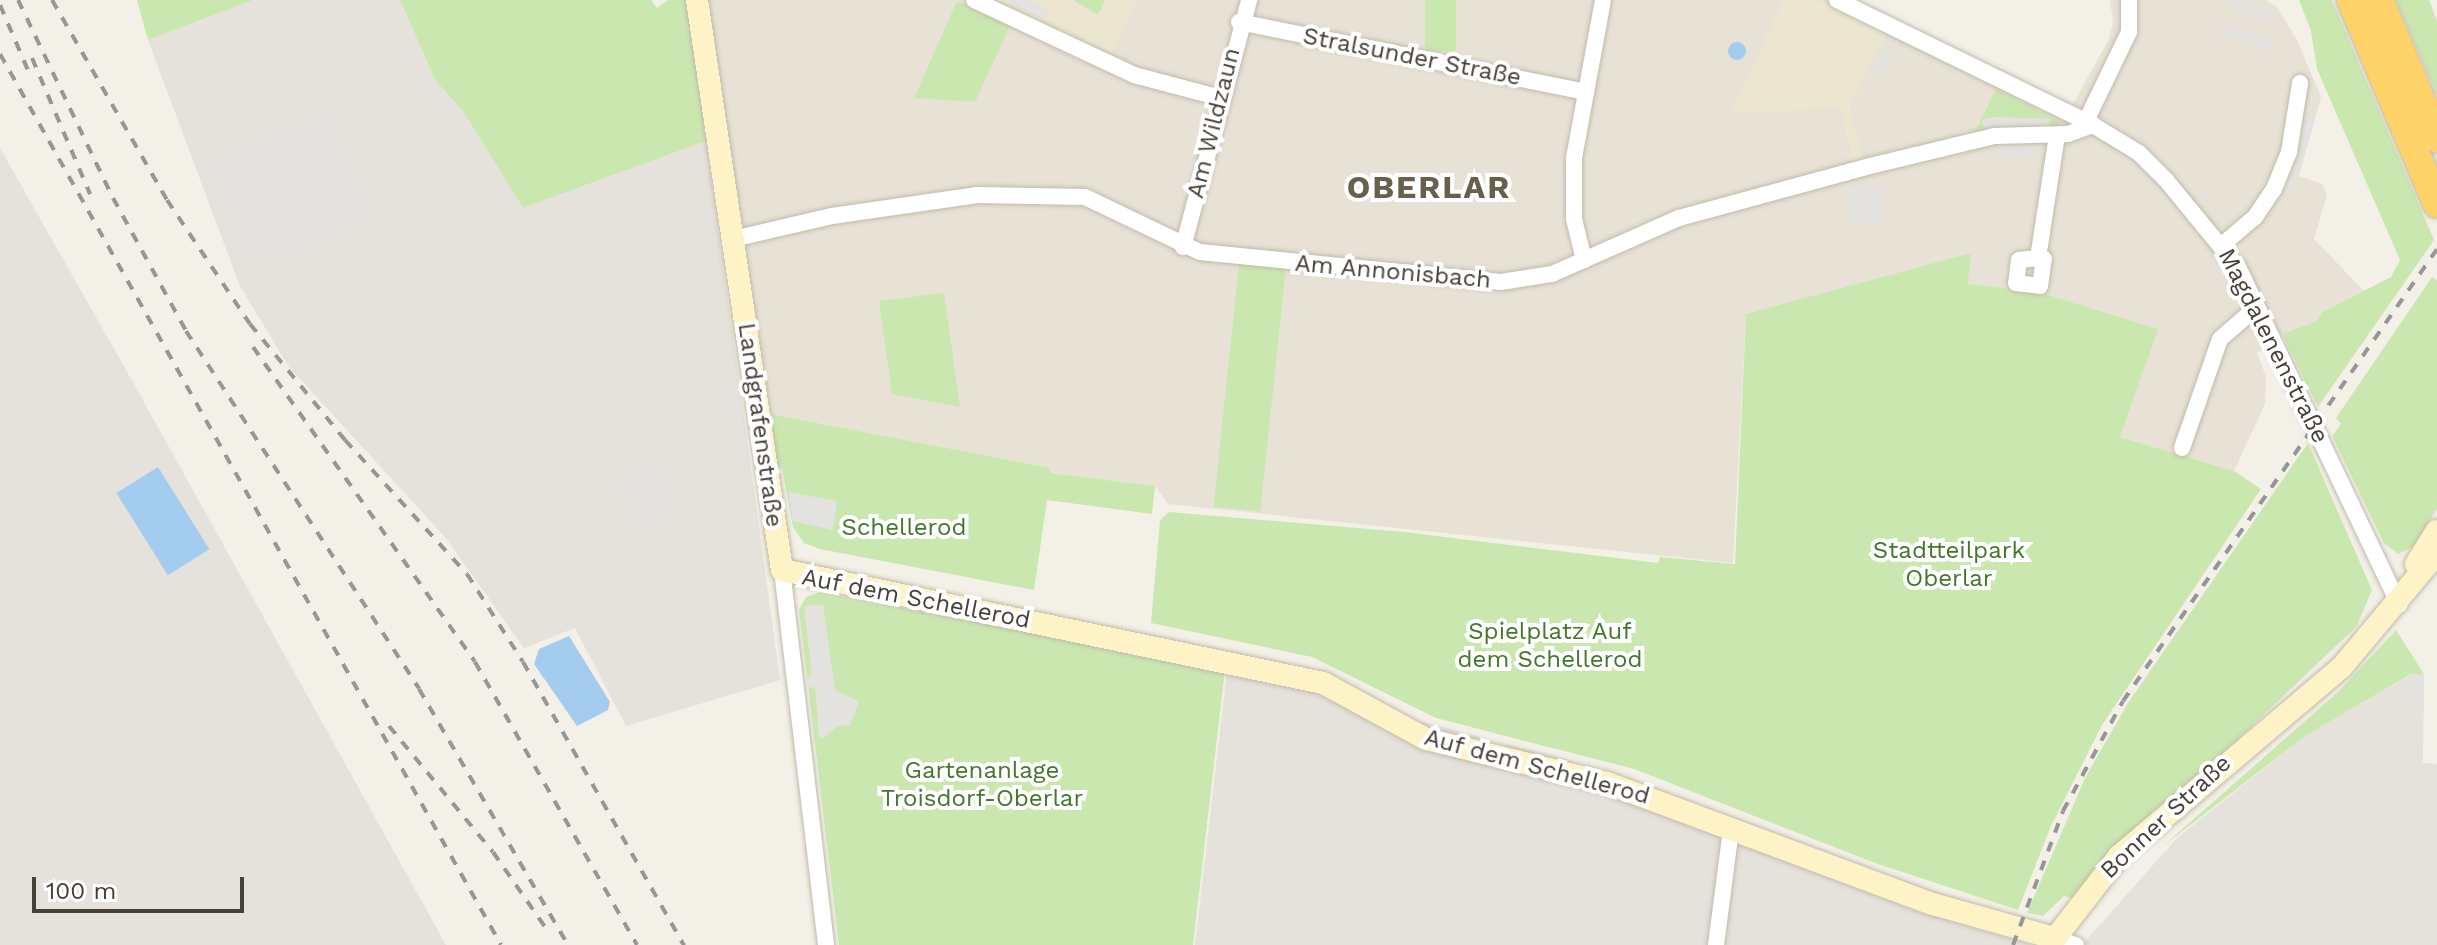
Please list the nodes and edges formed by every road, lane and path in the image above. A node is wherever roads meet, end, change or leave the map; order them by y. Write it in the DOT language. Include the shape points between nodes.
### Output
graph roads {
  1 [pos="697,0"];
  2 [pos="974,0"];
  3 [pos="1249,0"];
  4 [pos="1603,0"];
  5 [pos="1837,0"];
  6 [pos="2129,0"];
  7 [pos="2351,0"];
  8 [pos="2379,0"];
  9 [pos="1239,22"];
  10 [pos="2300,83"];
  11 [pos="1586,92"];
  12 [pos="1221,98"];
  13 [pos="2090,123"];
  14 [pos="2057,135"];
  15 [pos="2437,138"];
  16 [pos="2437,204"];
  17 [pos="733,239"];
  18 [pos="2223,244"];
  19 [pos="1183,247"];
  20 [pos="2038,258"];
  21 [pos="1584,260"];
  22 [pos="2257,307"];
  23 [pos="2182,448"];
  24 [pos="2437,531"];
  25 [pos="2437,553"];
  26 [pos="782,570"];
  27 [pos="2396,599"];
  28 [pos="1731,829"];
  29 [pos="2052,942"];
  30 [pos="826,945"];
  31 [pos="1716,945"];
  32 [pos="2076,945"];
  1 -- 17 [label="street, Landgrafenstraße"];
  2 -- 12 [label="street" via="1134,75"];
  3 -- 9 [label="street, Am Wildzaun"];
  4 -- 11 [label="street"];
  5 -- 13 [label="street, Magdalenenstraße"];
  6 -- 13 [label="street" via="2129,32"];
  7 -- 16 [label="highway"];
  8 -- 15 [label="highway"];
  9 -- 11 [label="street, Stralsunder Straße"];
  9 -- 12 [label="street, Am Wildzaun"];
  10 -- 18 [label="street" via="2289,152 2274,189 2255,217"];
  11 -- 21 [label="street" via="1572,192 1576,242"];
  12 -- 19 [label="street, Am Wildzaun"];
  13 -- 14 [label="street, Am Annonisbach"];
  13 -- 18 [label="street, Magdalenenstraße" via="2139,153"];
  14 -- 20 [label="street"];
  14 -- 21 [label="street, Am Annonisbach" via="1994,136 1870,166 1679,218"];
  17 -- 19 [label="street, Am Annonisbach" via="832,216 977,195 1085,197"];
  17 -- 26 [label="street, Landgrafenstraße"];
  18 -- 22 [label="street, Magdalenenstraße"];
  19 -- 21 [label="street, Am Annonisbach" via="1475,283 1527,280"];
  22 -- 23 [label="street" via="2220,339"];
  22 -- 27 [label="street, Magdalenenstraße"];
  24 -- 27 [label="street, Bonner Straße"];
  25 -- 27 [label="street, Bonner Straße"];
  26 -- 28 [label="street, Auf dem Schellerod" via="1313,680 1351,695 1426,739 1607,783"];
  26 -- 30 [label="street, Landgrafenstraße"];
  27 -- 29 [label="street, Bonner Straße" via="2341,668 2119,856"];
  28 -- 29 [label="street, Auf dem Schellerod"];
  28 -- 31 [label="street"];
  29 -- 32 [label="street"];
}
